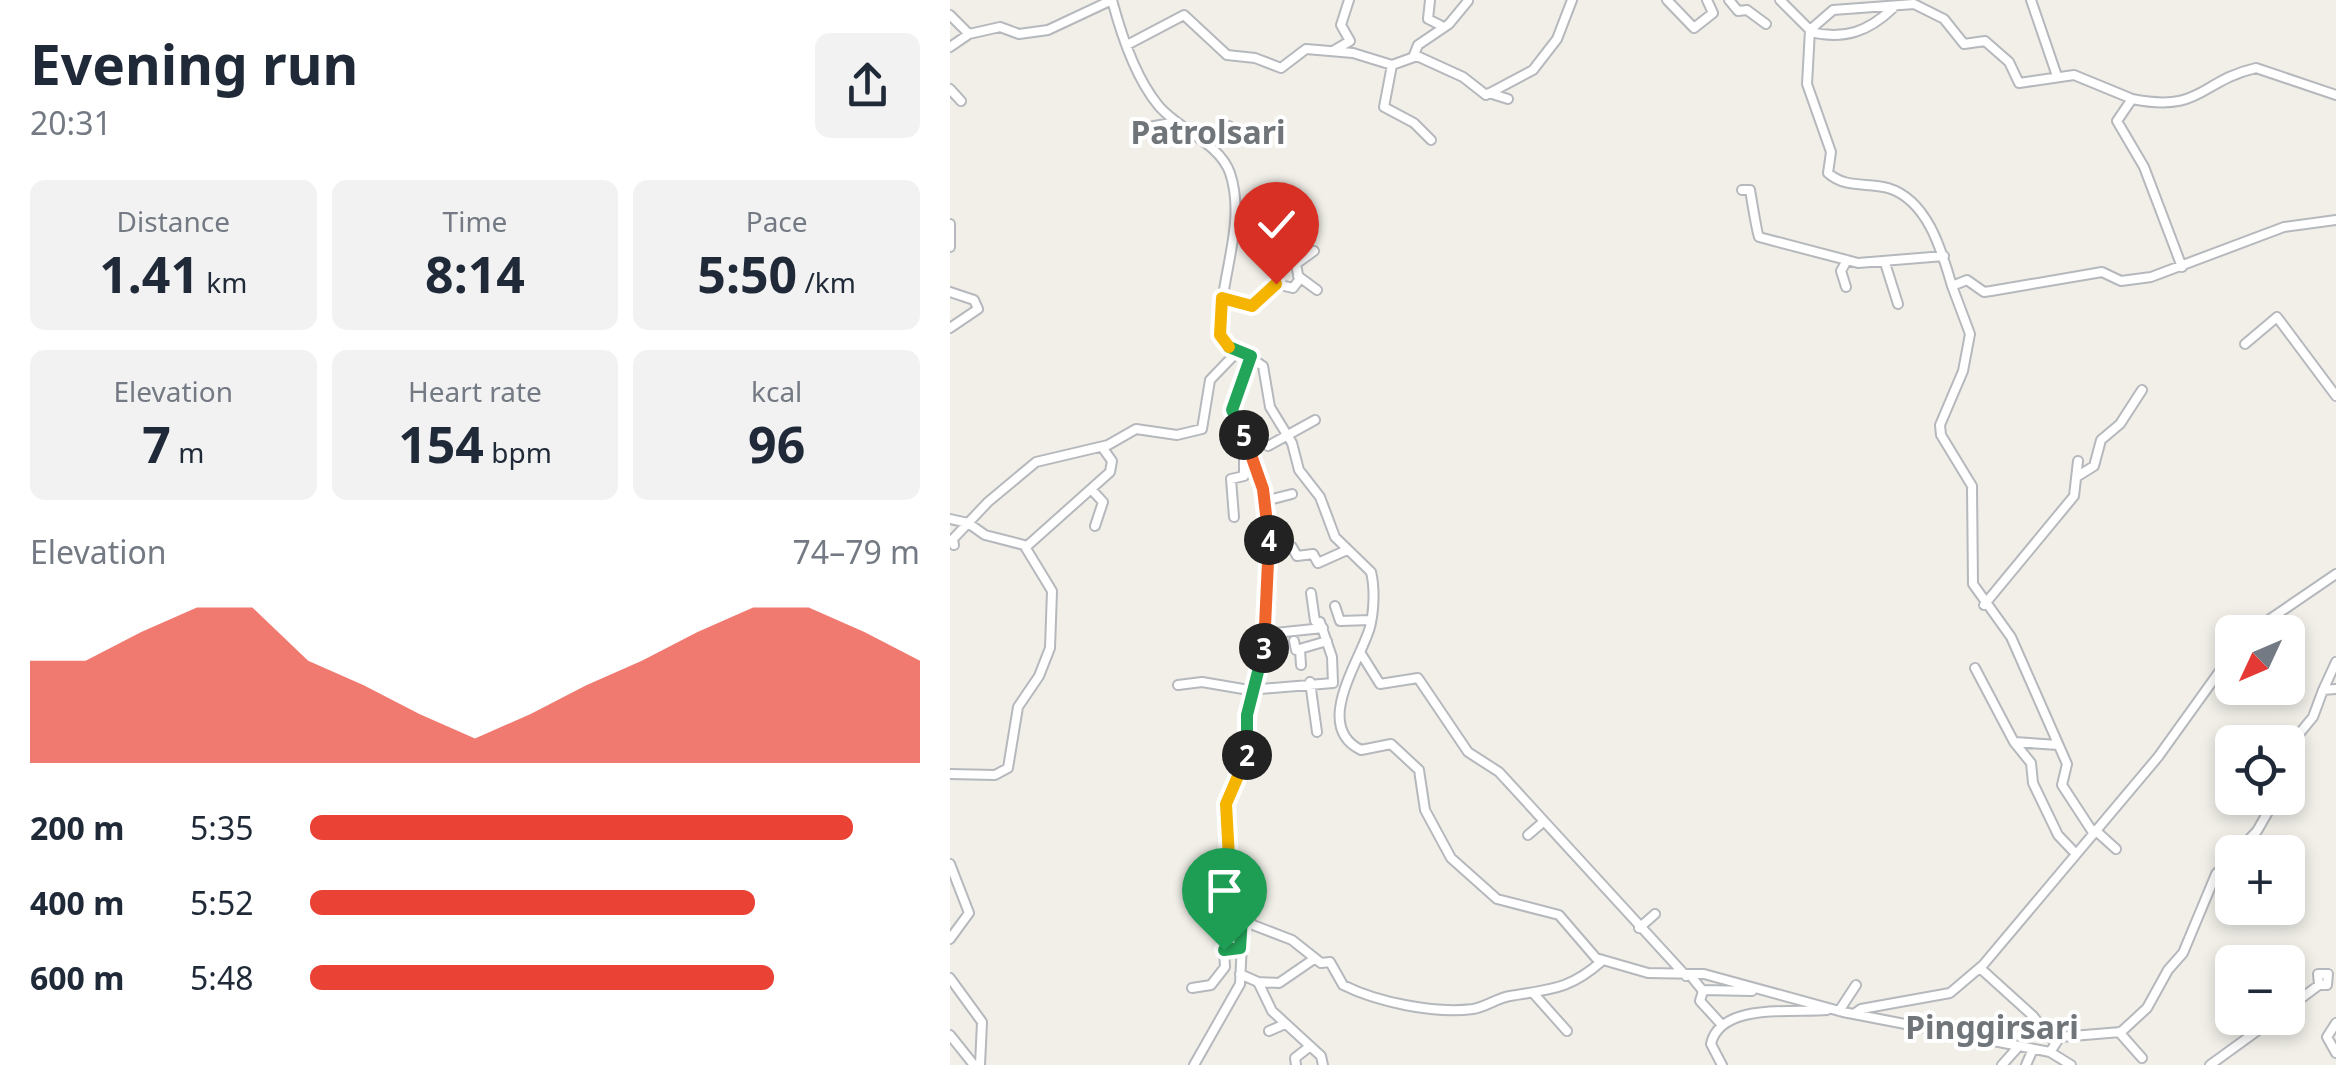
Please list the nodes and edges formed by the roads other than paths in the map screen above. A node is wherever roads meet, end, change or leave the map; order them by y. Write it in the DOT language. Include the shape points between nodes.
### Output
graph roads {
  1 [pos="1112,0"];
  2 [pos="1349,0"];
  3 [pos="1430,0"];
  4 [pos="1572,0"];
  5 [pos="1667,0"];
  6 [pos="1707,0"];
  7 [pos="1780,0"];
  8 [pos="2031,0"];
  9 [pos="1468,1"];
  10 [pos="1730,2"];
  11 [pos="1876,4"];
  12 [pos="1893,8"];
  13 [pos="1713,13"];
  14 [pos="950,15"];
  15 [pos="1766,24"];
  16 [pos="1441,26"];
  17 [pos="1810,31"];
  18 [pos="969,34"];
  19 [pos="1127,45"];
  20 [pos="950,46"];
  21 [pos="1333,51"];
  22 [pos="1414,55"];
  23 [pos="1392,64"];
  24 [pos="2057,76"];
  25 [pos="950,89"];
  26 [pos="1490,93"];
  27 [pos="2336,95"];
  28 [pos="1508,98"];
  29 [pos="2132,98"];
  30 [pos="961,101"];
  31 [pos="1176,122"];
  32 [pos="1229,126"];
  33 [pos="1144,128"];
  34 [pos="1192,134"];
  35 [pos="1432,140"];
  36 [pos="1742,190"];
  37 [pos="1236,210"];
  38 [pos="2336,220"];
  39 [pos="950,224"];
  40 [pos="1263,224"];
  41 [pos="950,246"];
  42 [pos="1314,251"];
  43 [pos="1944,256"];
  44 [pos="1847,260"];
  45 [pos="1885,263"];
  46 [pos="2182,266"];
  47 [pos="1298,276"];
  48 [pos="1846,286"];
  49 [pos="1952,286"];
  50 [pos="1317,290"];
  51 [pos="950,292"];
  52 [pos="1222,298"];
  53 [pos="1898,304"];
  54 [pos="950,328"];
  55 [pos="2245,344"];
  56 [pos="1238,351"];
  57 [pos="1251,356"];
  58 [pos="2142,390"];
  59 [pos="2336,396"];
  60 [pos="1316,420"];
  61 [pos="1287,437"];
  62 [pos="1268,446"];
  63 [pos="1102,447"];
  64 [pos="1250,450"];
  65 [pos="2078,461"];
  66 [pos="2078,476"];
  67 [pos="1091,489"];
  68 [pos="1292,494"];
  69 [pos="1265,501"];
  70 [pos="1234,517"];
  71 [pos="950,519"];
  72 [pos="966,522"];
  73 [pos="1094,526"];
  74 [pos="954,546"];
  75 [pos="1026,547"];
  76 [pos="1269,548"];
  77 [pos="1348,550"];
  78 [pos="2336,574"];
  79 [pos="1311,594"];
  80 [pos="1984,605"];
  81 [pos="1335,606"];
  82 [pos="2276,615"];
  83 [pos="1371,620"];
  84 [pos="1323,628"];
  85 [pos="1266,634"];
  86 [pos="1294,640"];
  87 [pos="1328,641"];
  88 [pos="1306,650"];
  89 [pos="1360,652"];
  90 [pos="2336,662"];
  91 [pos="1301,665"];
  92 [pos="1975,668"];
  93 [pos="2215,679"];
  94 [pos="1310,682"];
  95 [pos="1333,683"];
  96 [pos="1178,685"];
  97 [pos="1256,688"];
  98 [pos="2324,688"];
  99 [pos="2336,689"];
  100 [pos="1340,712"];
  101 [pos="2305,725"];
  102 [pos="1317,732"];
  103 [pos="2014,742"];
  104 [pos="2058,745"];
  105 [pos="950,774"];
  106 [pos="2266,815"];
  107 [pos="1542,823"];
  108 [pos="2095,832"];
  109 [pos="1528,835"];
  110 [pos="2116,849"];
  111 [pos="2076,854"];
  112 [pos="950,864"];
  113 [pos="1235,901"];
  114 [pos="1655,914"];
  115 [pos="1638,928"];
  116 [pos="951,933"];
  117 [pos="1240,948"];
  118 [pos="1314,959"];
  119 [pos="1602,960"];
  120 [pos="2336,964"];
  121 [pos="1980,968"];
  122 [pos="1240,974"];
  123 [pos="1688,976"];
  124 [pos="950,978"];
  125 [pos="1258,982"];
  126 [pos="2321,984"];
  127 [pos="1856,985"];
  128 [pos="1192,988"];
  129 [pos="1702,990"];
  130 [pos="1762,990"];
  131 [pos="1954,992"];
  132 [pos="1534,994"];
  133 [pos="2305,995"];
  134 [pos="2336,995"];
  135 [pos="1958,1003"];
  136 [pos="1837,1010"];
  137 [pos="1854,1014"];
  138 [pos="2336,1023"];
  139 [pos="1285,1024"];
  140 [pos="1722,1026"];
  141 [pos="1269,1030"];
  142 [pos="1567,1031"];
  143 [pos="2119,1032"];
  144 [pos="2244,1035"];
  145 [pos="2250,1035"];
  146 [pos="950,1036"];
  147 [pos="2020,1046"];
  148 [pos="1309,1047"];
  149 [pos="2053,1048"];
  150 [pos="2033,1049"];
  151 [pos="2336,1053"];
  152 [pos="2142,1058"];
  153 [pos="977,1065"];
  154 [pos="1194,1065"];
  155 [pos="1296,1065"];
  156 [pos="1324,1065"];
  157 [pos="1722,1065"];
  158 [pos="2002,1065"];
  159 [pos="2026,1065"];
  160 [pos="2071,1065"];
  161 [pos="2206,1065"];
  1 -- 18 [label="street" via="1046,30 1019,34 1000,27"];
  1 -- 19 [label="street"];
  2 -- 21 [label="street" via="1341,26 1350,40"];
  3 -- 16 [label="street" via="1428,19"];
  4 -- 26 [label="street" via="1557,38 1533,70"];
  5 -- 13 [label="street" via="1694,28"];
  6 -- 13 [label="street"];
  7 -- 17 [label="street"];
  8 -- 24 [label="street"];
  9 -- 16 [label="street"];
  10 -- 13 [label="street"];
  10 -- 15 [label="street"];
  11 -- 12 [label="street"];
  11 -- 17 [label="street" via="1833,10"];
  12 -- 17 [label="street" via="1874,25 1840,37"];
  12 -- 24 [label="street" via="1924,7 1964,44 1985,42 2009,62 2018,83"];
  14 -- 18 [label="street"];
  16 -- 22 [label="street"];
  17 -- 43 [label="street" via="1807,84 1831,152 1828,173 1845,184 1896,192 1936,234"];
  18 -- 20 [label="street"];
  19 -- 21 [label="street" via="1184,15 1227,55 1282,68 1302,50"];
  19 -- 31 [label="street" via="1153,98"];
  21 -- 23 [label="street"];
  22 -- 23 [label="street"];
  22 -- 26 [label="street"];
  23 -- 35 [label="street" via="1384,107"];
  24 -- 29 [label="street" via="2082,77"];
  25 -- 30 [label="street"];
  26 -- 28 [label="street"];
  27 -- 29 [label="street" via="2256,68 2188,102"];
  29 -- 46 [label="street" via="2117,121 2144,167"];
  31 -- 33 [label="street"];
  31 -- 34 [label="street"];
  32 -- 34 [label="street" via="1208,136"];
  34 -- 37 [label="street" via="1227,166"];
  36 -- 44 [label="street" via="1750,190 1760,236"];
  37 -- 40 [label="street"];
  37 -- 52 [label="street"];
  38 -- 46 [label="street" via="2284,227"];
  39 -- 41 [label="street"];
  42 -- 47 [label="street" via="1296,264"];
  43 -- 45 [label="street"];
  43 -- 49 [label="street"];
  44 -- 45 [label="street"];
  44 -- 48 [label="street" via="1841,270"];
  45 -- 53 [label="street"];
  46 -- 49 [label="street" via="2124,281 2102,272 1991,292 1970,280"];
  47 -- 50 [label="street"];
  47 -- 52 [label="street" via="1294,287 1276,284 1252,306"];
  49 -- 80 [label="street" via="1970,334 1940,436 1972,486 1972,584"];
  51 -- 54 [label="street" via="974,300 978,309"];
  52 -- 56 [label="street" via="1221,340"];
  55 -- 59 [label="street" via="2278,317"];
  56 -- 57 [label="street"];
  56 -- 63 [label="street" via="1210,380 1204,428 1180,434 1136,429"];
  57 -- 61 [label="street" via="1263,366 1270,407"];
  57 -- 64 [label="street" via="1232,410"];
  58 -- 66 [label="street" via="2101,440 2094,466"];
  60 -- 61 [label="street"];
  61 -- 62 [label="street"];
  61 -- 77 [label="street" via="1330,528"];
  63 -- 67 [label="street" via="1113,468"];
  63 -- 72 [label="street" via="1036,462"];
  64 -- 69 [label="street"];
  64 -- 70 [label="street" via="1244,476 1231,479"];
  65 -- 66 [label="street"];
  66 -- 80 [label="street" via="2074,496"];
  67 -- 73 [label="street" via="1103,502"];
  67 -- 75 [label="street"];
  68 -- 69 [label="street"];
  69 -- 76 [label="street"];
  71 -- 72 [label="street"];
  72 -- 74 [label="street"];
  72 -- 75 [label="street"];
  75 -- 105 [label="street" via="1054,597 1047,657 1018,707 1006,770"];
  76 -- 77 [label="street" via="1292,547 1296,556 1313,554 1318,563"];
  76 -- 85 [label="street"];
  77 -- 83 [label="street" via="1371,572"];
  78 -- 82 [label="street"];
  79 -- 84 [label="street" via="1315,621"];
  80 -- 104 [label="street" via="2012,638"];
  81 -- 83 [label="street" via="1340,622"];
  83 -- 89 [label="street"];
  84 -- 85 [label="street"];
  84 -- 87 [label="street"];
  85 -- 97 [label="street"];
  86 -- 88 [label="street" via="1294,648"];
  87 -- 88 [label="street"];
  87 -- 95 [label="street"];
  88 -- 91 [label="street"];
  89 -- 100 [label="street"];
  89 -- 107 [label="street" via="1380,684 1416,676 1468,752 1499,772"];
  90 -- 98 [label="street"];
  92 -- 103 [label="street"];
  93 -- 108 [label="street"];
  94 -- 95 [label="street"];
  94 -- 97 [label="street"];
  94 -- 102 [label="street"];
  95 -- 100 [label="street"];
  96 -- 97 [label="street"];
  97 -- 113 [label="street" via="1247,715 1246,759 1224,810"];
  98 -- 99 [label="street"];
  98 -- 101 [label="street"];
  100 -- 119 [label="street" via="1355,748 1391,744 1417,767 1425,810 1454,861 1497,899 1559,915"];
  103 -- 104 [label="street"];
  103 -- 111 [label="street" via="2030,763 2058,835"];
  104 -- 108 [label="street" via="2067,764 2062,785"];
  106 -- 143 [label="street" via="2216,874 2184,953 2154,1000"];
  107 -- 109 [label="street"];
  107 -- 115 [label="street"];
  108 -- 110 [label="street"];
  108 -- 111 [label="street"];
  111 -- 121 [label="street"];
  112 -- 116 [label="street" via="969,914"];
  113 -- 117 [label="street"];
  113 -- 118 [label="street" via="1253,925 1292,940"];
  114 -- 115 [label="street"];
  115 -- 123 [label="street"];
  117 -- 122 [label="street"];
  117 -- 128 [label="street" via="1226,948 1226,967 1211,985"];
  118 -- 125 [label="street" via="1279,984"];
  118 -- 132 [label="street" via="1330,962 1351,990 1421,1006 1470,1009"];
  119 -- 123 [label="street"];
  119 -- 132 [label="street" via="1576,983"];
  120 -- 126 [label="street"];
  121 -- 131 [label="street"];
  121 -- 149 [label="street" via="2033,1016"];
  122 -- 125 [label="street"];
  122 -- 154 [label="street" via="1237,992"];
  123 -- 129 [label="street"];
  123 -- 130 [label="street"];
  124 -- 153 [label="street" via="982,1022"];
  125 -- 139 [label="street"];
  126 -- 133 [label="street"];
  126 -- 134 [label="street"];
  127 -- 136 [label="street"];
  129 -- 130 [label="street"];
  129 -- 140 [label="street" via="1700,1001"];
  130 -- 136 [label="street"];
  131 -- 135 [label="street"];
  131 -- 137 [label="street"];
  132 -- 142 [label="street"];
  136 -- 137 [label="street"];
  136 -- 140 [label="street" via="1756,1013"];
  137 -- 147 [label="street"];
  138 -- 151 [label="street" via="2327,1038"];
  139 -- 141 [label="street"];
  139 -- 148 [label="street"];
  140 -- 157 [label="street" via="1711,1044"];
  143 -- 149 [label="street" via="2064,1036"];
  143 -- 152 [label="street"];
  144 -- 161 [label="street"];
  145 -- 161 [label="street"];
  146 -- 153 [label="street"];
  147 -- 150 [label="street"];
  147 -- 158 [label="street"];
  148 -- 155 [label="street" via="1294,1058"];
  148 -- 156 [label="street"];
  149 -- 150 [label="street"];
  149 -- 160 [label="street"];
  150 -- 159 [label="street"];
}
